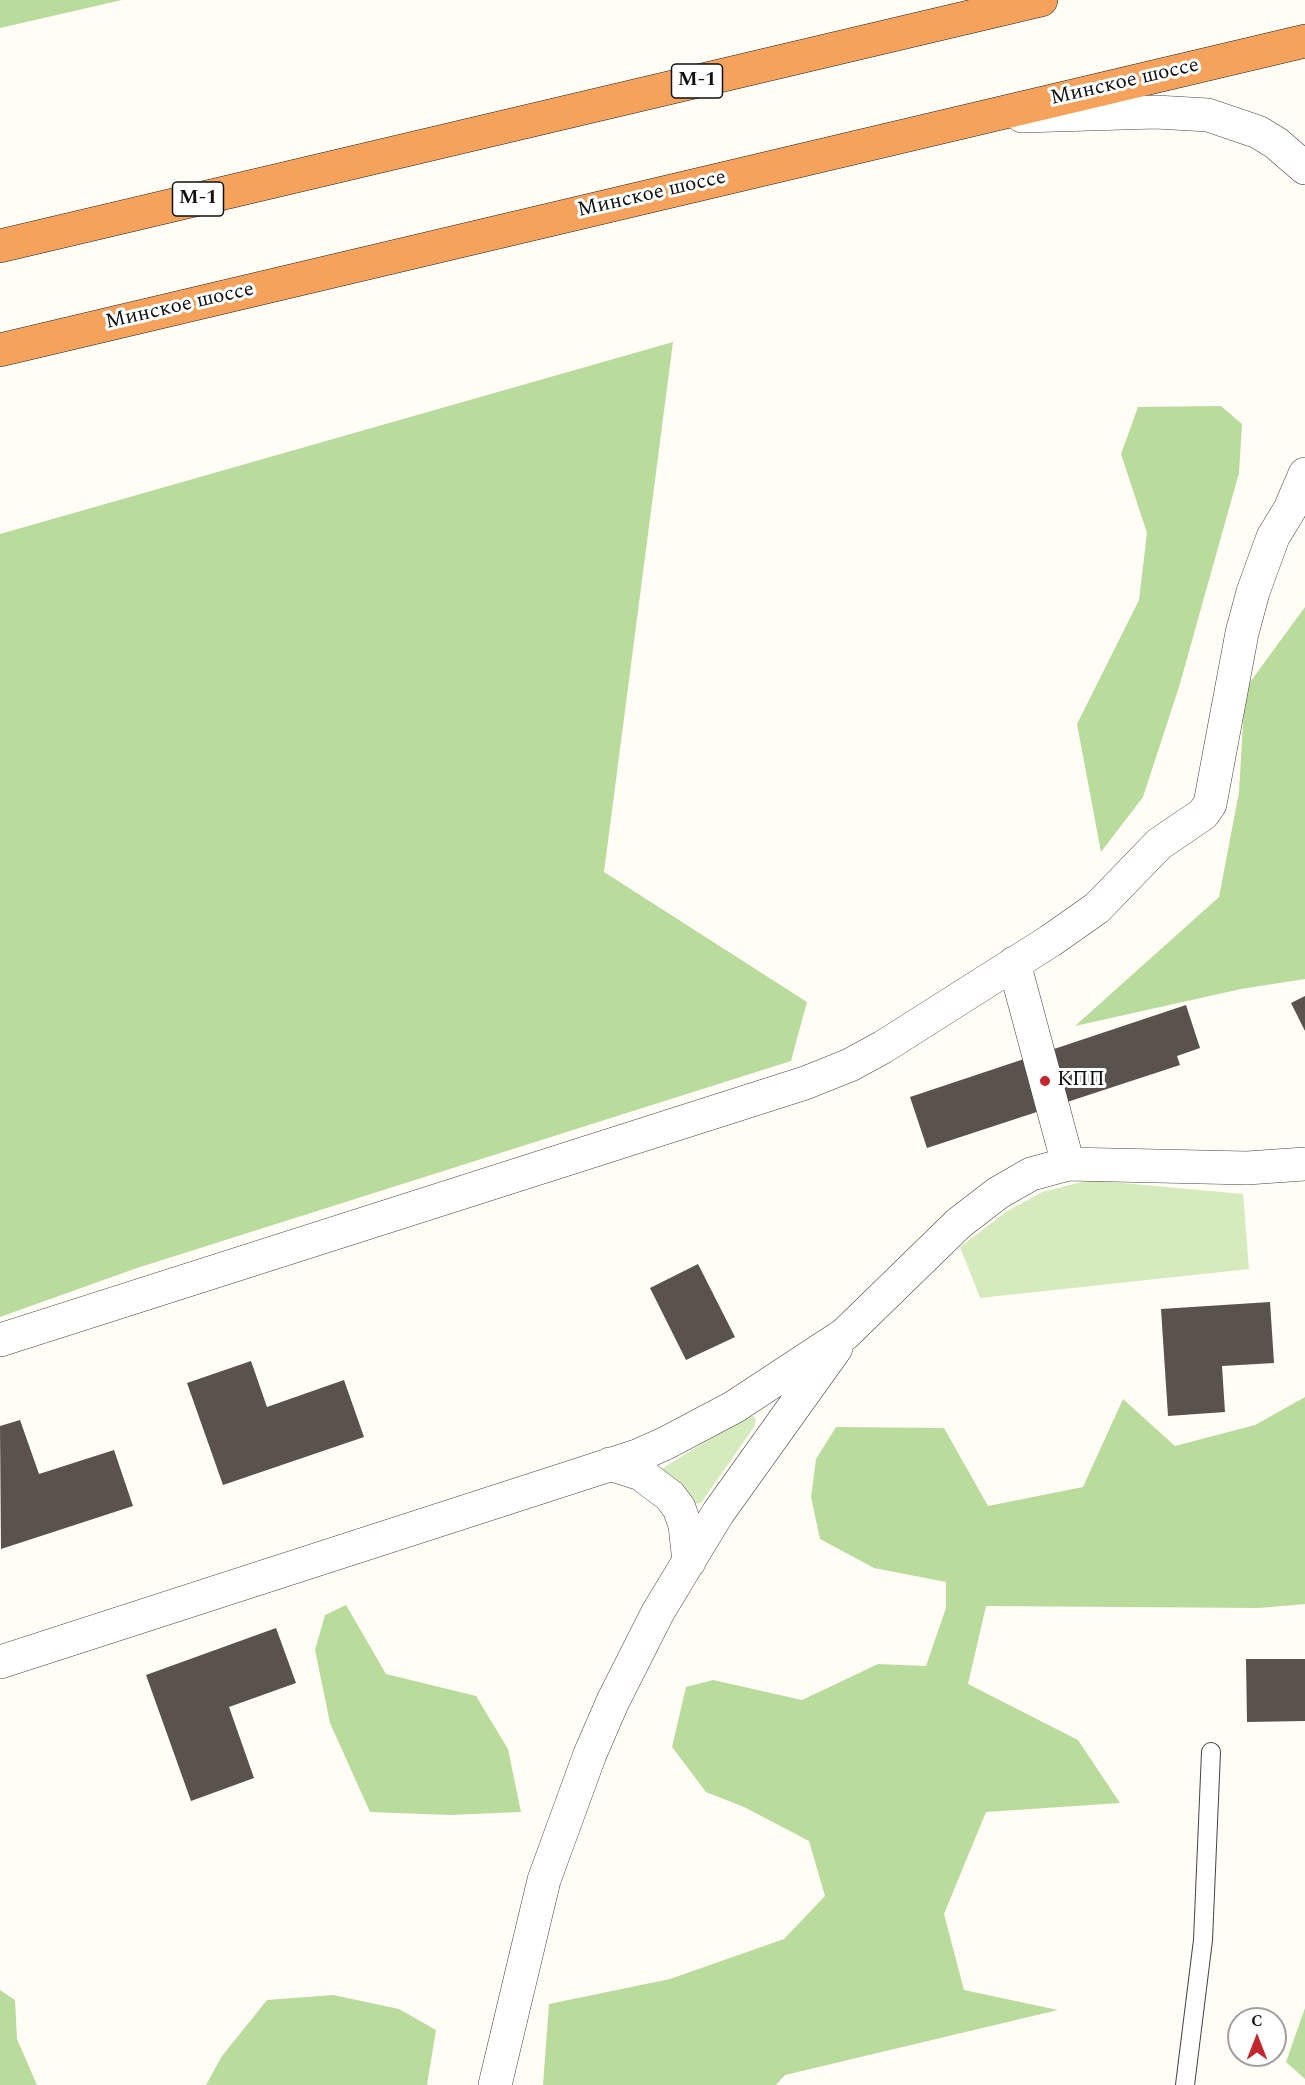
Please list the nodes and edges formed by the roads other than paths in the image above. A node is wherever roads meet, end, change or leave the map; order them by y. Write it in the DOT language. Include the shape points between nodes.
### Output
graph roads {
  1 [pos="1041,0"];
  2 [pos="1305,41"];
  3 [pos="973,118"];
  4 [pos="1305,168"];
  5 [pos="0,246"];
  6 [pos="0,350"];
  7 [pos="1305,474"];
  8 [pos="1014,963"];
  9 [pos="1068,1164"];
  10 [pos="1305,1164"];
  11 [pos="845,1334"];
  12 [pos="0,1340"];
  13 [pos="610,1464"];
  14 [pos="689,1562"];
  15 [pos="0,1662"];
  16 [pos="1211,1752"];
  17 [pos="495,2085"];
  18 [pos="1185,2085"];
  1 -- 5 [label="highway, М-1"];
  2 -- 3 [label="highway, Минское шоссе"];
  3 -- 4 [label="street" via="1156,112 1208,115 1258,132"];
  3 -- 6 [label="highway, Минское шоссе"];
  7 -- 8 [label="street" via="1273,537 1253,592 1210,804 1203,814 1159,844 1097,908"];
  8 -- 9 [label="street"];
  8 -- 12 [label="street" via="883,1047 805,1083"];
  9 -- 10 [label="street" via="1247,1168"];
  9 -- 11 [label="street" via="1031,1174 998,1193 959,1223"];
  11 -- 13 [label="street" via="734,1407 666,1443"];
  11 -- 14 [label="street" via="731,1494"];
  13 -- 14 [label="street" via="640,1474 670,1496 685,1525"];
  13 -- 15 [label="street"];
  14 -- 17 [label="street" via="658,1612 590,1754 544,1880"];
  16 -- 18 [label="lane" via="1203,1940"];
}
